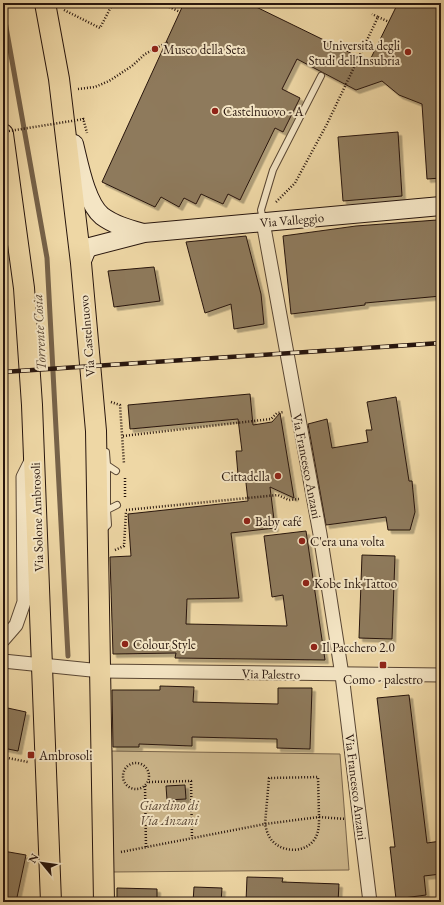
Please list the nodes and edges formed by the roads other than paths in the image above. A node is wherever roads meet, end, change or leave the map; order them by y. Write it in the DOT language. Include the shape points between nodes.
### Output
graph roads {
  1 [pos="54,6"];
  2 [pos="321,76"];
  3 [pos="59,79"];
  4 [pos="3,133"];
  5 [pos="441,206"];
  6 [pos="262,216"];
  7 [pos="144,233"];
  8 [pos="81,263"];
  9 [pos="97,442"];
  10 [pos="34,454"];
  11 [pos="107,465"];
  12 [pos="116,471"];
  13 [pos="117,505"];
  14 [pos="107,510"];
  15 [pos="99,536"];
  16 [pos="3,640"];
  17 [pos="3,661"];
  18 [pos="50,667"];
  19 [pos="94,671"];
  20 [pos="342,675"];
  21 [pos="441,675"];
  22 [pos="51,902"];
  23 [pos="104,902"];
  24 [pos="370,902"];
  1 -- 3 [label="main road, Via Castelnuovo"];
  2 -- 6 [label="lane" via="274,170"];
  3 -- 7 [label="street, Via Valleggio" via="81,174 94,207 102,216 115,223"];
  3 -- 8 [label="main road, Via Castelnuovo"];
  4 -- 10 [label="main road, Via Solone Ambrosoli" via="24,288"];
  5 -- 6 [label="street, Via Valleggio"];
  6 -- 7 [label="street, Via Valleggio"];
  6 -- 20 [label="street, Via Francesco Anzani" via="320,534"];
  7 -- 8 [label="street, Via Valleggio" via="90,247"];
  8 -- 9 [label="main road, Via Castelnuovo"];
  9 -- 11 [label="lane" via="106,448"];
  9 -- 15 [label="main road, Via Castelnuovo"];
  10 -- 16 [label="street" via="23,477 24,602 16,626"];
  10 -- 18 [label="main road, Via Solone Ambrosoli"];
  11 -- 12 [label="lane"];
  11 -- 14 [label="lane"];
  13 -- 14 [label="lane"];
  14 -- 15 [label="lane" via="108,525"];
  15 -- 19 [label="main road, Via Castelnuovo"];
  17 -- 18 [label="street, Via Palestro"];
  18 -- 19 [label="street, Via Palestro"];
  18 -- 22 [label="main road, Via Solone Ambrosoli" via="46,765"];
  19 -- 20 [label="street, Via Palestro"];
  19 -- 23 [label="main road"];
  20 -- 21 [label="street, Via Palestro"];
  20 -- 24 [label="street, Via Francesco Anzani"];
}
